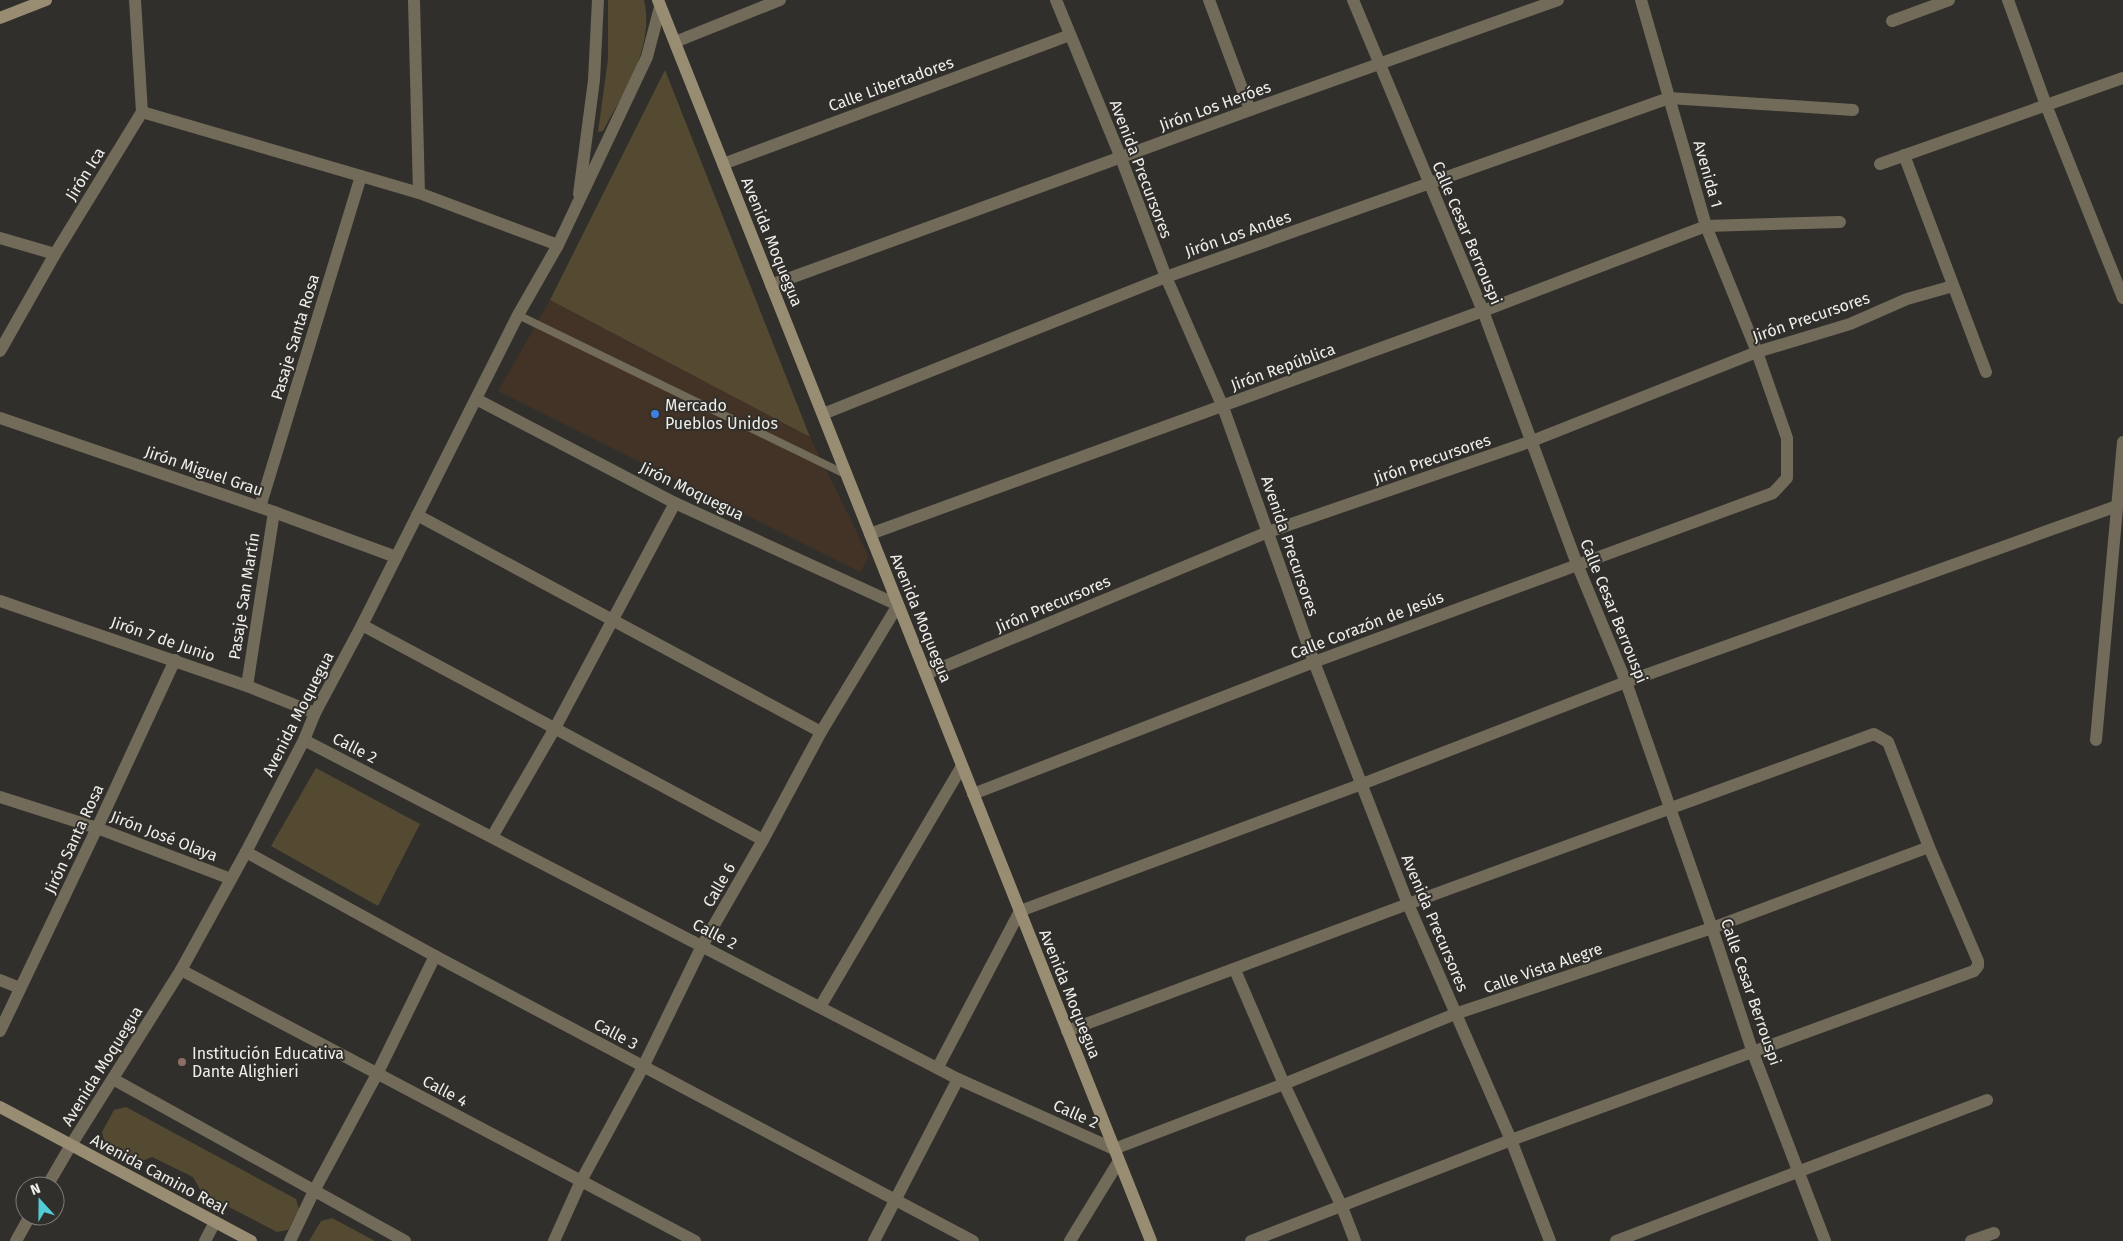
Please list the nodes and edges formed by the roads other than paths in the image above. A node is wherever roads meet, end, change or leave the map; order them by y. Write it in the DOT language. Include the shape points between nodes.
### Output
graph roads {
  1 [pos="46,0"];
  2 [pos="136,0"];
  3 [pos="414,0"];
  4 [pos="598,0"];
  5 [pos="780,0"];
  6 [pos="1056,0"];
  7 [pos="1209,0"];
  8 [pos="1353,0"];
  9 [pos="1558,0"];
  10 [pos="1641,0"];
  11 [pos="1949,0"];
  12 [pos="2008,0"];
  13 [pos="659,4"];
  14 [pos="0,18"];
  15 [pos="1892,21"];
  16 [pos="1070,34"];
  17 [pos="675,42"];
  18 [pos="1380,62"];
  19 [pos="2123,78"];
  20 [pos="1669,98"];
  21 [pos="2046,105"];
  22 [pos="1250,110"];
  23 [pos="1853,110"];
  24 [pos="142,112"];
  25 [pos="1904,155"];
  26 [pos="1121,158"];
  27 [pos="723,164"];
  28 [pos="1880,164"];
  29 [pos="361,176"];
  30 [pos="1429,184"];
  31 [pos="419,193"];
  32 [pos="1840,222"];
  33 [pos="1706,226"];
  34 [pos="0,238"];
  35 [pos="558,244"];
  36 [pos="55,254"];
  37 [pos="1166,277"];
  38 [pos="771,285"];
  39 [pos="1953,286"];
  40 [pos="2123,298"];
  41 [pos="1483,312"];
  42 [pos="518,315"];
  43 [pos="0,351"];
  44 [pos="1756,352"];
  45 [pos="1986,372"];
  46 [pos="476,399"];
  47 [pos="1223,407"];
  48 [pos="823,414"];
  49 [pos="0,418"];
  50 [pos="1532,441"];
  51 [pos="2123,442"];
  52 [pos="847,476"];
  53 [pos="1773,493"];
  54 [pos="675,503"];
  55 [pos="2117,506"];
  56 [pos="260,507"];
  57 [pos="274,512"];
  58 [pos="417,515"];
  59 [pos="1268,532"];
  60 [pos="870,534"];
  61 [pos="2118,540"];
  62 [pos="396,557"];
  63 [pos="1577,564"];
  64 [pos="0,601"];
  65 [pos="898,605"];
  66 [pos="613,619"];
  67 [pos="362,625"];
  68 [pos="175,660"];
  69 [pos="1314,662"];
  70 [pos="926,674"];
  71 [pos="1626,682"];
  72 [pos="248,686"];
  73 [pos="315,713"];
  74 [pos="555,728"];
  75 [pos="821,732"];
  76 [pos="304,740"];
  77 [pos="2096,740"];
  78 [pos="962,766"];
  79 [pos="1362,784"];
  80 [pos="973,794"];
  81 [pos="0,797"];
  82 [pos="1670,810"];
  83 [pos="97,828"];
  84 [pos="492,837"];
  85 [pos="763,840"];
  86 [pos="1929,848"];
  87 [pos="246,852"];
  88 [pos="231,878"];
  89 [pos="1408,904"];
  90 [pos="1020,911"];
  91 [pos="1712,928"];
  92 [pos="702,946"];
  93 [pos="435,956"];
  94 [pos="181,970"];
  95 [pos="1236,970"];
  96 [pos="0,980"];
  97 [pos="20,988"];
  98 [pos="820,1007"];
  99 [pos="1455,1014"];
  100 [pos="0,1031"];
  101 [pos="1067,1031"];
  102 [pos="1754,1053"];
  103 [pos="644,1067"];
  104 [pos="938,1067"];
  105 [pos="376,1074"];
  106 [pos="113,1079"];
  107 [pos="958,1079"];
  108 [pos="1284,1084"];
  109 [pos="1987,1100"];
  110 [pos="0,1107"];
  111 [pos="1511,1140"];
  112 [pos="71,1145"];
  113 [pos="1117,1155"];
  114 [pos="1798,1173"];
  115 [pos="53,1176"];
  116 [pos="581,1181"];
  117 [pos="314,1191"];
  118 [pos="896,1201"];
  119 [pos="1342,1207"];
  120 [pos="215,1222"];
  121 [pos="24,1226"];
  122 [pos="1994,1233"];
  123 [pos="16,1241"];
  124 [pos="205,1241"];
  125 [pos="251,1241"];
  126 [pos="290,1241"];
  127 [pos="405,1241"];
  128 [pos="554,1241"];
  129 [pos="695,1241"];
  130 [pos="874,1241"];
  131 [pos="972,1241"];
  132 [pos="1070,1241"];
  133 [pos="1151,1241"];
  134 [pos="1251,1241"];
  135 [pos="1355,1241"];
  136 [pos="1550,1241"];
  137 [pos="1616,1241"];
  138 [pos="1825,1241"];
  139 [pos="1972,1241"];
  1 -- 14 [label="main road"];
  2 -- 24 [label="street"];
  3 -- 31 [label="street"];
  4 -- 35 [label="street, Avenida Moquegua" via="594,80 578,197"];
  5 -- 17 [label="street"];
  6 -- 16 [label="street, Avenida Precursores"];
  7 -- 22 [label="street"];
  8 -- 18 [label="street, Calle Cesar Berrouspi"];
  9 -- 18 [label="street, Jirón Los Heróes"];
  10 -- 20 [label="street, Avenida 1"];
  11 -- 15 [label="street"];
  12 -- 21 [label="street"];
  13 -- 17 [label="main road, Avenida Moquegua"];
  13 -- 35 [label="street, Avenida Moquegua" via="647,57"];
  16 -- 26 [label="street, Avenida Precursores"];
  16 -- 27 [label="street, Calle Libertadores"];
  17 -- 27 [label="main road, Avenida Moquegua"];
  18 -- 22 [label="street, Jirón Los Heróes"];
  18 -- 30 [label="street, Calle Cesar Berrouspi"];
  19 -- 21 [label="street"];
  20 -- 23 [label="street"];
  20 -- 30 [label="street, Jirón Los Andes"];
  20 -- 33 [label="street, Avenida 1"];
  21 -- 25 [label="street"];
  21 -- 40 [label="street"];
  22 -- 26 [label="street, Jirón Los Heróes"];
  24 -- 29 [label="street"];
  24 -- 36 [label="street, Jirón Ica"];
  25 -- 28 [label="street"];
  25 -- 39 [label="street"];
  26 -- 37 [label="street, Avenida Precursores"];
  26 -- 38 [label="street, Jirón Los Heróes"];
  27 -- 38 [label="main road, Avenida Moquegua"];
  29 -- 31 [label="street"];
  29 -- 56 [label="street, Pasaje Santa Rosa"];
  30 -- 37 [label="street, Jirón Los Andes"];
  30 -- 41 [label="street, Calle Cesar Berrouspi"];
  31 -- 35 [label="street"];
  32 -- 33 [label="street, Jirón República"];
  33 -- 41 [label="street, Jirón República"];
  33 -- 44 [label="street, Avenida 1"];
  34 -- 36 [label="street"];
  35 -- 42 [label="street, Avenida Moquegua"];
  36 -- 43 [label="street, Jirón Ica"];
  37 -- 47 [label="street, Avenida Precursores"];
  37 -- 48 [label="street, Jirón Los Andes"];
  38 -- 48 [label="main road, Avenida Moquegua"];
  39 -- 44 [label="street, Jirón Precursores" via="1907,299 1850,324"];
  39 -- 45 [label="street"];
  41 -- 47 [label="street, Jirón República"];
  41 -- 50 [label="street, Calle Cesar Berrouspi"];
  42 -- 46 [label="street, Avenida Moquegua"];
  42 -- 52 [label="lane"];
  44 -- 50 [label="street, Jirón Precursores"];
  44 -- 53 [label="street, Avenida 1" via="1787,438 1788,478"];
  46 -- 54 [label="street, Jirón Moquegua"];
  46 -- 58 [label="street, Avenida Moquegua"];
  47 -- 59 [label="street, Avenida Precursores"];
  47 -- 60 [label="street, Jirón República"];
  48 -- 52 [label="main road, Avenida Moquegua"];
  49 -- 56 [label="street, Jirón Miguel Grau"];
  50 -- 59 [label="street, Jirón Precursores"];
  50 -- 63 [label="street, Calle Cesar Berrouspi"];
  51 -- 55 [label="street"];
  52 -- 60 [label="main road, Avenida Moquegua"];
  53 -- 63 [label="street, Calle Corazón de Jesús"];
  54 -- 65 [label="street, Jirón Moquegua"];
  54 -- 66 [label="street"];
  55 -- 61 [label="street"];
  55 -- 71 [label="street"];
  56 -- 57 [label="street, Jirón Miguel Grau"];
  57 -- 62 [label="street, Jirón Miguel Grau"];
  57 -- 72 [label="street, Pasaje San Martín"];
  58 -- 62 [label="street, Avenida Moquegua"];
  58 -- 66 [label="street"];
  59 -- 69 [label="street, Avenida Precursores"];
  59 -- 70 [label="street, Jirón Precursores"];
  60 -- 65 [label="main road, Avenida Moquegua"];
  61 -- 77 [label="street"];
  62 -- 67 [label="street, Avenida Moquegua"];
  63 -- 69 [label="street, Calle Corazón de Jesús"];
  63 -- 71 [label="street, Calle Cesar Berrouspi"];
  64 -- 68 [label="street, Jirón 7 de Junio"];
  65 -- 70 [label="main road, Avenida Moquegua"];
  65 -- 75 [label="street, Calle 6"];
  66 -- 74 [label="street"];
  66 -- 75 [label="street"];
  67 -- 73 [label="street, Avenida Moquegua"];
  67 -- 74 [label="street"];
  68 -- 72 [label="street, Jirón 7 de Junio"];
  68 -- 83 [label="street, Jirón Santa Rosa"];
  69 -- 79 [label="street, Avenida Precursores"];
  69 -- 80 [label="street, Calle Corazón de Jesús"];
  70 -- 78 [label="main road, Avenida Moquegua"];
  71 -- 79 [label="street"];
  71 -- 82 [label="street, Calle Cesar Berrouspi"];
  72 -- 73 [label="street, Jirón 7 de Junio"];
  73 -- 76 [label="street, Avenida Moquegua"];
  74 -- 84 [label="street"];
  74 -- 85 [label="street"];
  75 -- 85 [label="street, Calle 6"];
  76 -- 84 [label="street, Calle 2"];
  76 -- 87 [label="street, Avenida Moquegua"];
  78 -- 80 [label="main road, Avenida Moquegua"];
  78 -- 98 [label="street"];
  79 -- 89 [label="street, Avenida Precursores"];
  79 -- 90 [label="street"];
  80 -- 90 [label="main road, Avenida Moquegua"];
  81 -- 83 [label="street, Jirón José Olaya"];
  82 -- 86 [label="street" via="1874,734 1888,742"];
  82 -- 89 [label="street"];
  82 -- 91 [label="street, Calle Cesar Berrouspi"];
  83 -- 88 [label="street, Jirón José Olaya"];
  83 -- 97 [label="street, Jirón Santa Rosa"];
  84 -- 92 [label="street, Calle 2"];
  85 -- 92 [label="street, Calle 6"];
  86 -- 91 [label="street, Calle Vista Alegre"];
  86 -- 102 [label="street" via="1978,961 1974,971"];
  87 -- 88 [label="street, Avenida Moquegua"];
  87 -- 93 [label="street, Calle 3"];
  88 -- 94 [label="street, Avenida Moquegua"];
  89 -- 95 [label="street"];
  89 -- 99 [label="street, Avenida Precursores"];
  90 -- 101 [label="main road, Avenida Moquegua"];
  90 -- 104 [label="street"];
  91 -- 99 [label="street, Calle Vista Alegre"];
  91 -- 102 [label="street, Calle Cesar Berrouspi"];
  92 -- 98 [label="street, Calle 2"];
  92 -- 103 [label="street, Calle 6"];
  93 -- 103 [label="street, Calle 3"];
  93 -- 105 [label="street"];
  94 -- 105 [label="street, Calle 4"];
  94 -- 106 [label="street, Avenida Moquegua"];
  95 -- 101 [label="street"];
  95 -- 108 [label="street"];
  96 -- 97 [label="street"];
  97 -- 100 [label="street, Jirón Santa Rosa"];
  98 -- 104 [label="street, Calle 2"];
  99 -- 108 [label="street, Calle Vista Alegre"];
  99 -- 111 [label="street, Avenida Precursores"];
  101 -- 113 [label="main road, Avenida Moquegua"];
  102 -- 111 [label="street"];
  102 -- 114 [label="street, Calle Cesar Berrouspi"];
  103 -- 116 [label="street, Calle 6"];
  103 -- 118 [label="street, Calle 3"];
  104 -- 107 [label="street, Calle 2"];
  105 -- 116 [label="street, Calle 4"];
  105 -- 117 [label="street"];
  106 -- 112 [label="street, Avenida Moquegua"];
  106 -- 117 [label="street"];
  107 -- 113 [label="street, Calle 2"];
  107 -- 118 [label="street"];
  108 -- 113 [label="street, Calle Vista Alegre"];
  108 -- 119 [label="street"];
  109 -- 114 [label="street"];
  110 -- 112 [label="main road, Avenida Camino Real"];
  111 -- 119 [label="street"];
  111 -- 136 [label="street, Avenida Precursores"];
  112 -- 115 [label="street, Avenida Moquegua"];
  112 -- 120 [label="main road, Avenida Camino Real"];
  113 -- 132 [label="street"];
  113 -- 133 [label="main road, Avenida Moquegua"];
  114 -- 137 [label="street"];
  114 -- 138 [label="street, Calle Cesar Berrouspi"];
  116 -- 128 [label="street, Calle 6"];
  116 -- 129 [label="street, Calle 4"];
  117 -- 126 [label="street"];
  117 -- 127 [label="street"];
  118 -- 130 [label="street"];
  118 -- 131 [label="street, Calle 3"];
  119 -- 134 [label="street"];
  119 -- 135 [label="street"];
  120 -- 124 [label="street"];
  120 -- 125 [label="main road, Avenida Camino Real"];
  121 -- 123 [label="street"];
  122 -- 139 [label="street"];
}
